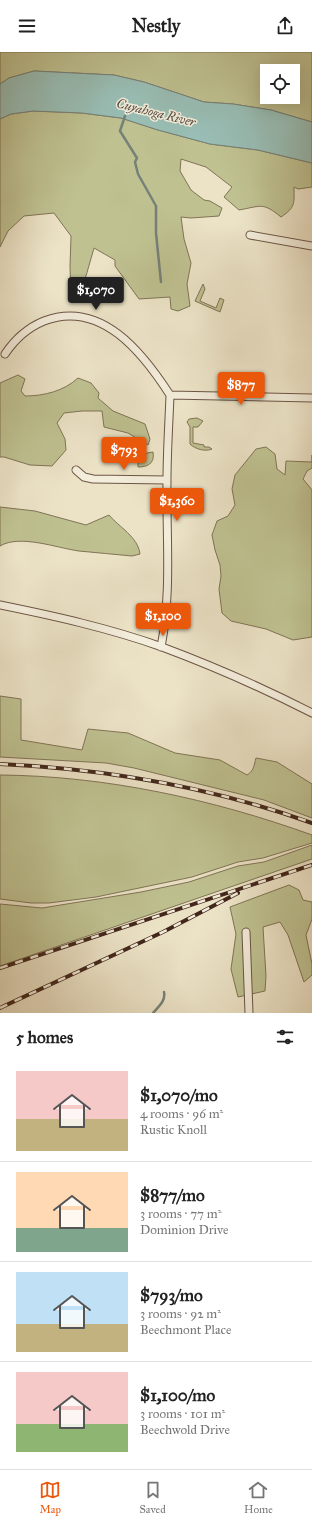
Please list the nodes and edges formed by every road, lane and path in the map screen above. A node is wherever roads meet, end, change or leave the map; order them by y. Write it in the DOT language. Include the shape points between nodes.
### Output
graph roads {
  1 [pos="250,235"];
  2 [pos="312,246"];
  3 [pos="5,354"];
  4 [pos="170,395"];
  5 [pos="312,398"];
  6 [pos="76,470"];
  7 [pos="167,480"];
  8 [pos="0,605"];
  9 [pos="161,647"];
  10 [pos="312,713"];
  11 [pos="246,932"];
  12 [pos="249,1013"];
  1 -- 2 [label="street"];
  3 -- 4 [label="street" via="17,338 37,324 58,318 86,318 107,326 128,341"];
  4 -- 5 [label="street"];
  4 -- 7 [label="street"];
  6 -- 7 [label="street" via="84,477 93,479"];
  7 -- 9 [label="street" via="167,589"];
  8 -- 9 [label="street" via="82,623"];
  9 -- 10 [label="street" via="244,680"];
  11 -- 12 [label="street"];
}
